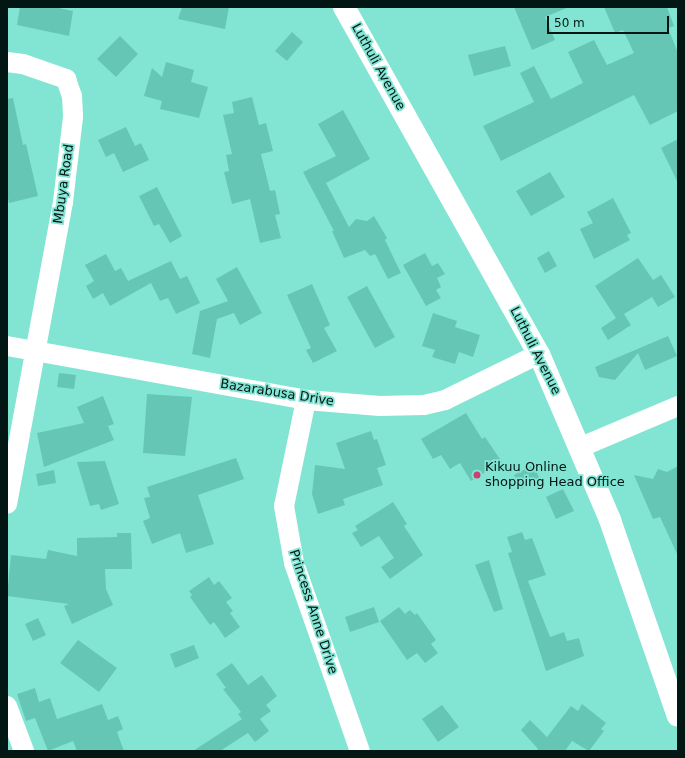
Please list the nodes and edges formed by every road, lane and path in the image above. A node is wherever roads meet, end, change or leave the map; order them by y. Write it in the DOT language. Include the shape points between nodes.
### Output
graph roads {
  1 [pos="344,7"];
  2 [pos="7,62"];
  3 [pos="7,346"];
  4 [pos="34,350"];
  5 [pos="539,354"];
  6 [pos="306,400"];
  7 [pos="678,406"];
  8 [pos="580,447"];
  9 [pos="7,504"];
  10 [pos="7,706"];
  11 [pos="678,716"];
  12 [pos="24,751"];
  13 [pos="360,751"];
  1 -- 5 [label="street, Luthuli Avenue"];
  2 -- 4 [label="street, Mbuya Road" via="23,64 66,79 72,96 73,117 63,202"];
  3 -- 4 [label="street, Bazarabusa Drive"];
  4 -- 6 [label="street, Bazarabusa Drive"];
  4 -- 9 [label="street"];
  5 -- 6 [label="street, Bazarabusa Drive" via="445,400 424,405 380,406"];
  5 -- 8 [label="street, Luthuli Avenue"];
  6 -- 13 [label="street, Princess Anne Drive" via="284,506 294,563"];
  7 -- 8 [label="street"];
  8 -- 11 [label="street, Luthuli Avenue" via="612,528"];
  10 -- 12 [label="street"];
}
